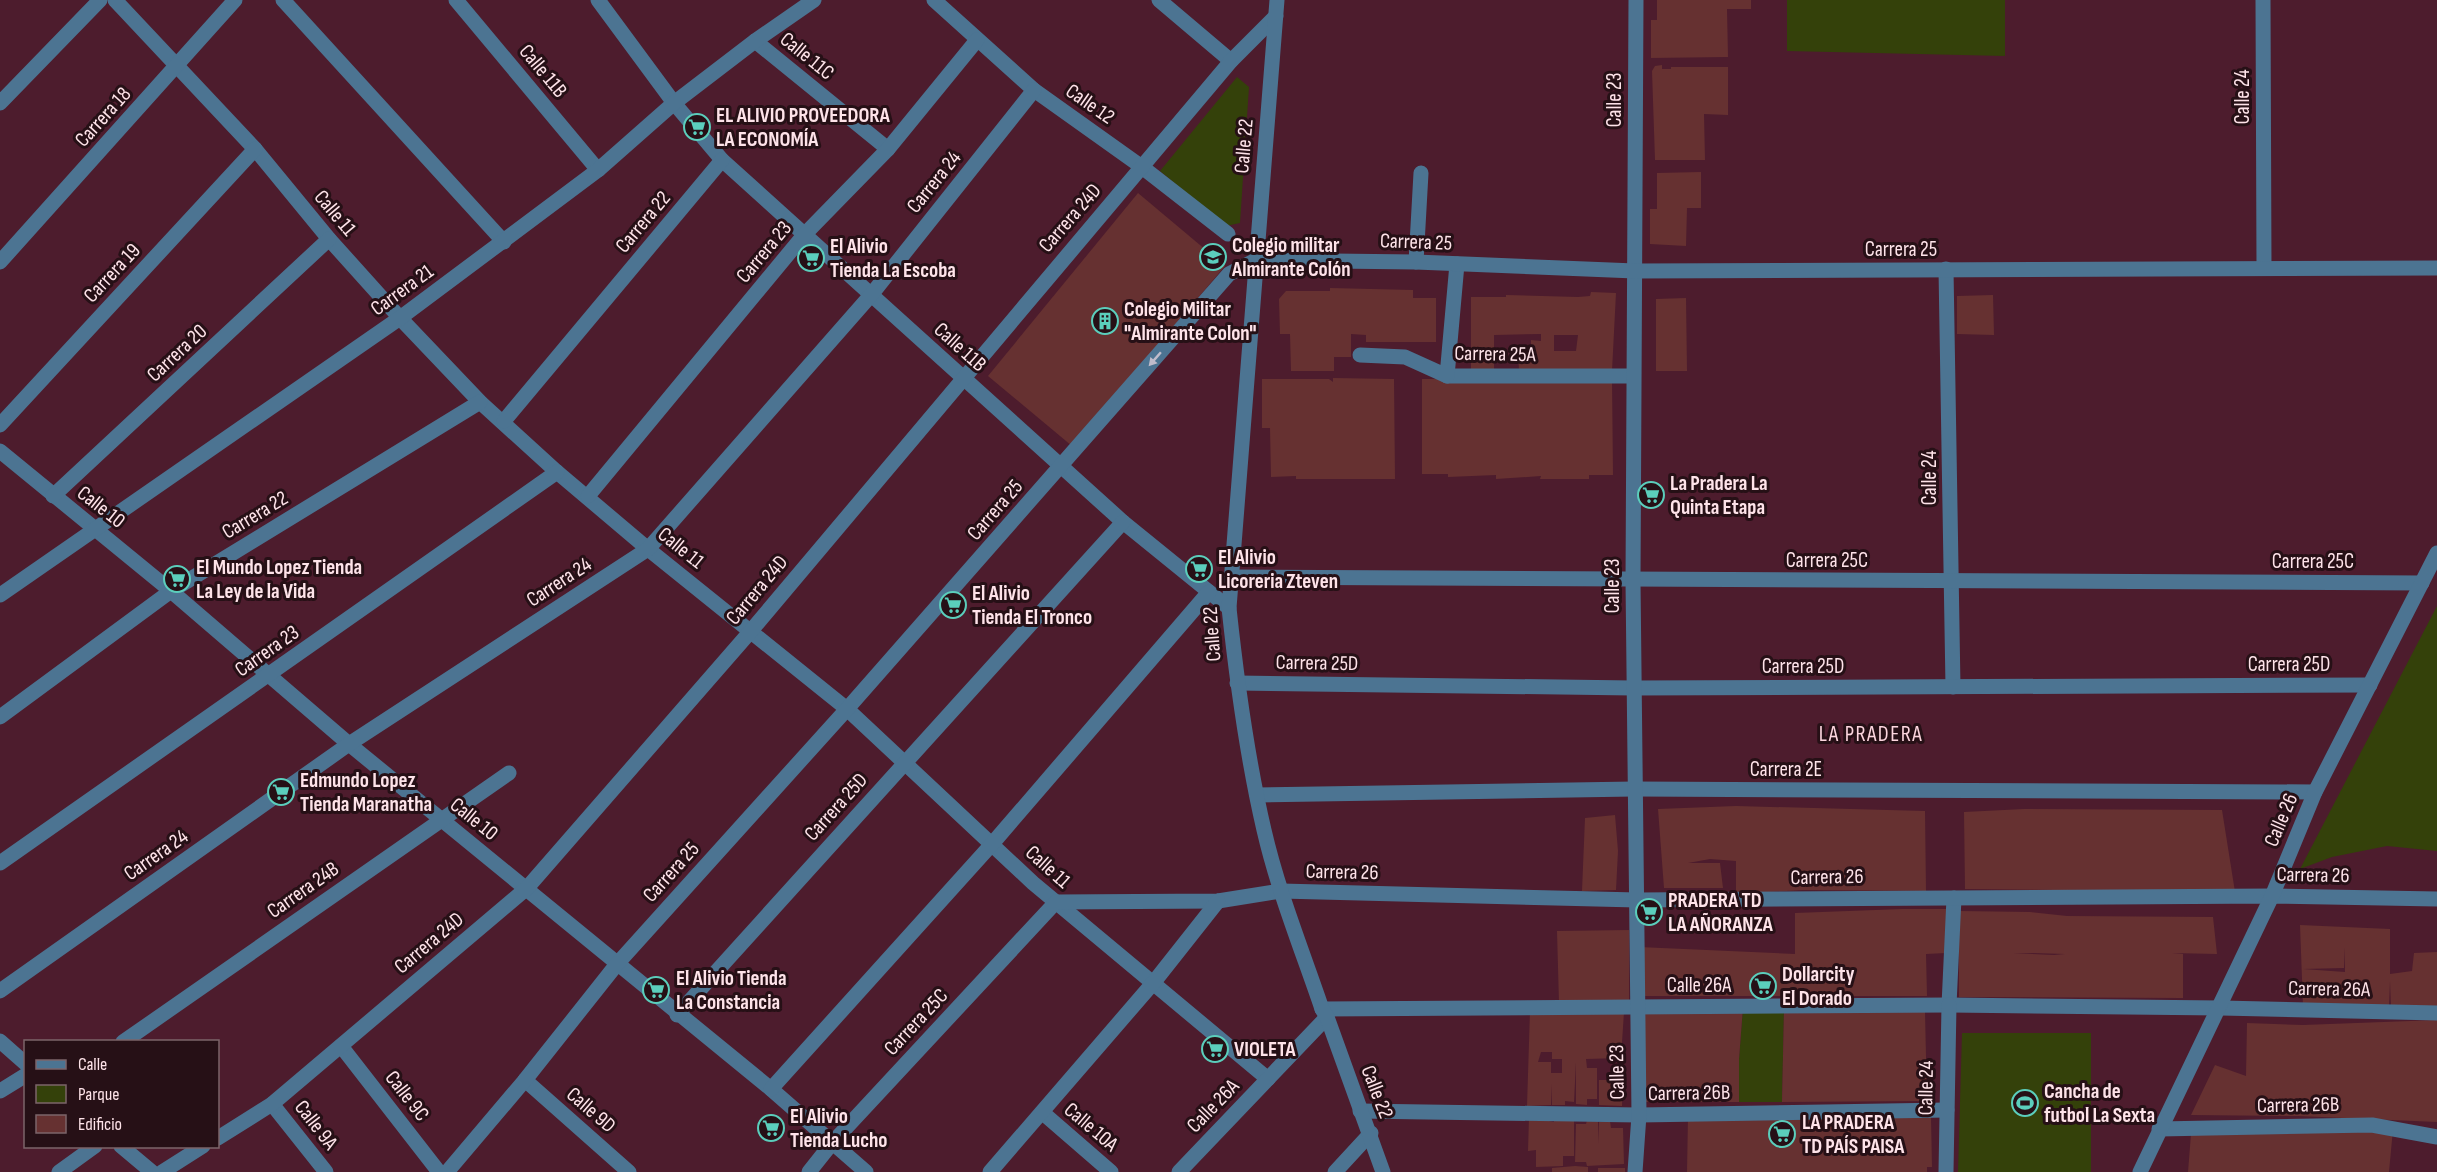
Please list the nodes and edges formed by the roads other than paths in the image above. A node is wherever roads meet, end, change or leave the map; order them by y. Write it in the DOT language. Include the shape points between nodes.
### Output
graph roads {
  1 [pos="100,0"];
  2 [pos="115,0"];
  3 [pos="235,0"];
  4 [pos="283,0"];
  5 [pos="456,0"];
  6 [pos="598,0"];
  7 [pos="814,0"];
  8 [pos="934,0"];
  9 [pos="1159,0"];
  10 [pos="1636,0"];
  11 [pos="2263,0"];
  12 [pos="1277,8"];
  13 [pos="977,40"];
  14 [pos="755,41"];
  15 [pos="1230,61"];
  16 [pos="178,65"];
  17 [pos="1034,90"];
  18 [pos="0,103"];
  19 [pos="674,103"];
  20 [pos="255,149"];
  21 [pos="888,149"];
  22 [pos="722,160"];
  23 [pos="1142,167"];
  24 [pos="598,170"];
  25 [pos="1421,173"];
  26 [pos="1228,234"];
  27 [pos="804,236"];
  28 [pos="329,240"];
  29 [pos="504,242"];
  30 [pos="1256,260"];
  31 [pos="0,262"];
  32 [pos="1416,262"];
  33 [pos="1457,264"];
  34 [pos="2264,267"];
  35 [pos="2437,268"];
  36 [pos="1946,269"];
  37 [pos="1635,271"];
  38 [pos="871,295"];
  39 [pos="400,318"];
  40 [pos="1360,355"];
  41 [pos="1447,376"];
  42 [pos="1633,376"];
  43 [pos="962,377"];
  44 [pos="480,402"];
  45 [pos="504,421"];
  46 [pos="0,425"];
  47 [pos="0,451"];
  48 [pos="1062,466"];
  49 [pos="557,472"];
  50 [pos="53,496"];
  51 [pos="588,496"];
  52 [pos="1123,522"];
  53 [pos="95,528"];
  54 [pos="648,549"];
  55 [pos="2437,553"];
  56 [pos="1232,577"];
  57 [pos="1633,581"];
  58 [pos="1950,582"];
  59 [pos="2422,583"];
  60 [pos="171,591"];
  61 [pos="1209,592"];
  62 [pos="0,596"];
  63 [pos="1229,608"];
  64 [pos="750,632"];
  65 [pos="267,676"];
  66 [pos="1237,682"];
  67 [pos="2370,685"];
  68 [pos="1953,687"];
  69 [pos="1634,688"];
  70 [pos="847,709"];
  71 [pos="0,717"];
  72 [pos="349,744"];
  73 [pos="904,763"];
  74 [pos="509,773"];
  75 [pos="1634,789"];
  76 [pos="2315,792"];
  77 [pos="1257,795"];
  78 [pos="441,819"];
  79 [pos="992,844"];
  80 [pos="0,863"];
  81 [pos="526,888"];
  82 [pos="1281,891"];
  83 [pos="2272,896"];
  84 [pos="1954,898"];
  85 [pos="2437,899"];
  86 [pos="1637,900"];
  87 [pos="1218,901"];
  88 [pos="1056,902"];
  89 [pos="617,964"];
  90 [pos="1154,982"];
  91 [pos="0,991"];
  92 [pos="1949,1005"];
  93 [pos="1637,1006"];
  94 [pos="2221,1008"];
  95 [pos="1325,1013"];
  96 [pos="2437,1013"];
  97 [pos="677,1015"];
  98 [pos="124,1040"];
  99 [pos="0,1041"];
  100 [pos="341,1046"];
  101 [pos="24,1062"];
  102 [pos="24,1075"];
  103 [pos="1268,1079"];
  104 [pos="525,1080"];
  105 [pos="771,1089"];
  106 [pos="0,1091"];
  107 [pos="272,1104"];
  108 [pos="1947,1110"];
  109 [pos="1360,1112"];
  110 [pos="1043,1113"];
  111 [pos="1639,1115"];
  112 [pos="2159,1129"];
  113 [pos="1371,1133"];
  114 [pos="219,1137"];
  115 [pos="2437,1137"];
  116 [pos="832,1143"];
  117 [pos="92,1148"];
  118 [pos="123,1148"];
  119 [pos="200,1148"];
  120 [pos="59,1172"];
  121 [pos="152,1172"];
  122 [pos="162,1172"];
  123 [pos="326,1172"];
  124 [pos="439,1172"];
  125 [pos="447,1172"];
  126 [pos="630,1172"];
  127 [pos="809,1172"];
  128 [pos="866,1172"];
  129 [pos="990,1172"];
  130 [pos="1112,1172"];
  131 [pos="1179,1172"];
  132 [pos="1335,1172"];
  133 [pos="1383,1172"];
  134 [pos="1635,1172"];
  135 [pos="1946,1172"];
  136 [pos="2140,1172"];
  1 -- 18 [label="street"];
  2 -- 16 [label="street, Calle 11"];
  3 -- 16 [label="street, Carrera 18"];
  4 -- 29 [label="street"];
  5 -- 24 [label="street, Calle 11B"];
  6 -- 19 [label="street"];
  7 -- 14 [label="street, Carrera 21"];
  8 -- 13 [label="street, Calle 12"];
  9 -- 15 [label="street"];
  10 -- 37 [label="street, Calle 23"];
  11 -- 34 [label="street, Calle 24"];
  12 -- 15 [label="street, Carrera 24D"];
  12 -- 30 [label="street, Calle 22"];
  13 -- 17 [label="street, Calle 12"];
  13 -- 21 [label="street, Carrera 23"];
  14 -- 19 [label="street, Carrera 21"];
  14 -- 21 [label="street, Calle 11C"];
  15 -- 23 [label="street, Carrera 24D"];
  16 -- 20 [label="street, Calle 11"];
  16 -- 31 [label="street, Carrera 18"];
  17 -- 23 [label="street, Calle 12"];
  17 -- 38 [label="street, Carrera 24"];
  19 -- 22 [label="street, Calle 11B"];
  19 -- 24 [label="street, Carrera 21"];
  20 -- 28 [label="street, Calle 11"];
  20 -- 46 [label="street, Carrera 19"];
  21 -- 27 [label="street, Carrera 23"];
  22 -- 27 [label="street, Calle 11B"];
  22 -- 45 [label="street, Carrera 22"];
  23 -- 26 [label="street, Calle 12"];
  23 -- 43 [label="street, Carrera 24D"];
  24 -- 29 [label="street, Carrera 21"];
  25 -- 32 [label="street"];
  27 -- 38 [label="street, Calle 11B"];
  27 -- 51 [label="street, Carrera 23"];
  28 -- 39 [label="street, Calle 11"];
  28 -- 50 [label="street, Carrera 20"];
  29 -- 39 [label="street, Carrera 21"];
  30 -- 32 [label="street, Carrera 25"];
  30 -- 48 [label="street, Carrera 25, one-way" via="1229,274"];
  30 -- 56 [label="street, Calle 22"];
  32 -- 33 [label="street, Carrera 25"];
  33 -- 37 [label="street, Carrera 25"];
  33 -- 41 [label="street"];
  34 -- 35 [label="street, Carrera 25"];
  34 -- 36 [label="street, Carrera 25"];
  36 -- 37 [label="street, Carrera 25"];
  36 -- 58 [label="street, Calle 24"];
  37 -- 42 [label="street, Calle 23"];
  38 -- 43 [label="street, Calle 11B"];
  38 -- 54 [label="street, Carrera 24"];
  39 -- 44 [label="street, Calle 11"];
  39 -- 53 [label="street, Carrera 21"];
  40 -- 41 [label="street, Carrera 25A" via="1405,357"];
  41 -- 42 [label="street, Carrera 25A"];
  42 -- 57 [label="street, Calle 23"];
  43 -- 48 [label="street, Calle 11B"];
  43 -- 64 [label="street, Carrera 24D"];
  44 -- 45 [label="street, Calle 11"];
  44 -- 60 [label="street, Carrera 22"];
  45 -- 49 [label="street, Calle 11"];
  47 -- 50 [label="street, Calle 10"];
  48 -- 52 [label="street, Calle 11B"];
  48 -- 70 [label="street, Carrera 25"];
  49 -- 51 [label="street, Calle 11"];
  49 -- 65 [label="street, Carrera 23"];
  50 -- 53 [label="street, Calle 10"];
  51 -- 54 [label="street, Calle 11"];
  52 -- 61 [label="street, Calle 11B"];
  52 -- 73 [label="street, Carrera 25D"];
  53 -- 60 [label="street, Calle 10"];
  53 -- 62 [label="street, Carrera 21"];
  54 -- 64 [label="street, Calle 11"];
  54 -- 72 [label="street, Carrera 24"];
  55 -- 59 [label="street, Calle 26"];
  56 -- 57 [label="street, Carrera 25C"];
  56 -- 63 [label="street, Calle 22"];
  57 -- 58 [label="street, Carrera 25C"];
  57 -- 69 [label="street, Calle 23"];
  58 -- 59 [label="street, Carrera 25C"];
  58 -- 68 [label="street, Calle 24"];
  59 -- 67 [label="street, Calle 26"];
  60 -- 65 [label="street, Calle 10"];
  60 -- 71 [label="street, Carrera 22"];
  61 -- 63 [label="street, Calle 11B"];
  61 -- 79 [label="street"];
  63 -- 66 [label="street, Calle 22"];
  64 -- 70 [label="street, Calle 11"];
  64 -- 81 [label="street, Carrera 24D"];
  65 -- 72 [label="street, Calle 10"];
  65 -- 80 [label="street, Carrera 23"];
  66 -- 69 [label="street, Carrera 25D"];
  66 -- 77 [label="street, Calle 22"];
  67 -- 68 [label="street, Carrera 25D"];
  67 -- 76 [label="street, Calle 26"];
  68 -- 69 [label="street, Carrera 25D"];
  69 -- 75 [label="street, Calle 23"];
  70 -- 73 [label="street, Calle 11"];
  70 -- 89 [label="street, Carrera 25"];
  72 -- 78 [label="street, Calle 10"];
  72 -- 91 [label="street, Carrera 24"];
  73 -- 79 [label="street, Calle 11"];
  73 -- 97 [label="street, Carrera 25D"];
  74 -- 78 [label="street, Carrera 24B"];
  75 -- 76 [label="street, Carrera 2E"];
  75 -- 77 [label="street, Carrera 2E"];
  75 -- 86 [label="street, Calle 23"];
  76 -- 83 [label="street, Calle 26"];
  77 -- 82 [label="street, Calle 22"];
  78 -- 81 [label="street, Calle 10"];
  78 -- 98 [label="street, Carrera 24B"];
  79 -- 88 [label="street, Calle 11"];
  79 -- 105 [label="street"];
  81 -- 89 [label="street, Calle 10"];
  81 -- 100 [label="street, Carrera 24D"];
  82 -- 86 [label="street, Carrera 26"];
  82 -- 87 [label="street, Carrera 26"];
  82 -- 95 [label="street, Calle 22"];
  83 -- 84 [label="street, Carrera 26"];
  83 -- 85 [label="street, Carrera 26"];
  83 -- 94 [label="street, Calle 26"];
  84 -- 86 [label="street, Carrera 26"];
  84 -- 92 [label="street, Calle 24"];
  86 -- 93 [label="street, Calle 23"];
  87 -- 88 [label="street, Carrera 26"];
  87 -- 90 [label="street"];
  88 -- 90 [label="street, Calle 11"];
  88 -- 116 [label="street, Carrera 25C"];
  89 -- 97 [label="street, Calle 10"];
  89 -- 104 [label="street, Carrera 25"];
  90 -- 103 [label="street, Calle 11"];
  90 -- 110 [label="street"];
  92 -- 93 [label="street, Calle 26A"];
  92 -- 94 [label="street, Calle 26A"];
  92 -- 108 [label="street, Calle 24"];
  93 -- 95 [label="street, Calle 26A"];
  93 -- 111 [label="street, Calle 23"];
  94 -- 96 [label="street, Carrera 26A"];
  94 -- 112 [label="street, Calle 26"];
  95 -- 103 [label="street, Calle 26A"];
  95 -- 109 [label="street, Calle 22"];
  97 -- 105 [label="street, Calle 10"];
  99 -- 101 [label="street"];
  100 -- 107 [label="street, Carrera 24D"];
  100 -- 124 [label="street, Calle 9C"];
  102 -- 106 [label="street"];
  103 -- 131 [label="street, Calle 26A"];
  104 -- 125 [label="street, Carrera 25"];
  104 -- 126 [label="street, Calle 9D"];
  105 -- 116 [label="street, Calle 10"];
  107 -- 114 [label="street, Carrera 24D"];
  107 -- 123 [label="street, Calle 9A"];
  108 -- 111 [label="street, Carrera 26B"];
  108 -- 135 [label="street, Calle 24"];
  109 -- 111 [label="street, Carrera 26B"];
  109 -- 113 [label="street, Calle 22"];
  110 -- 129 [label="street"];
  110 -- 130 [label="street, Calle 10A"];
  111 -- 134 [label="street, Calle 23"];
  112 -- 115 [label="street, Carrera 26B" via="2372,1125"];
  112 -- 136 [label="street, Calle 26"];
  113 -- 132 [label="street"];
  113 -- 133 [label="street, Calle 22"];
  116 -- 127 [label="street, Carrera 25C"];
  116 -- 128 [label="street, Calle 10"];
  117 -- 120 [label="street"];
  118 -- 121 [label="street"];
  119 -- 122 [label="street"];
}
